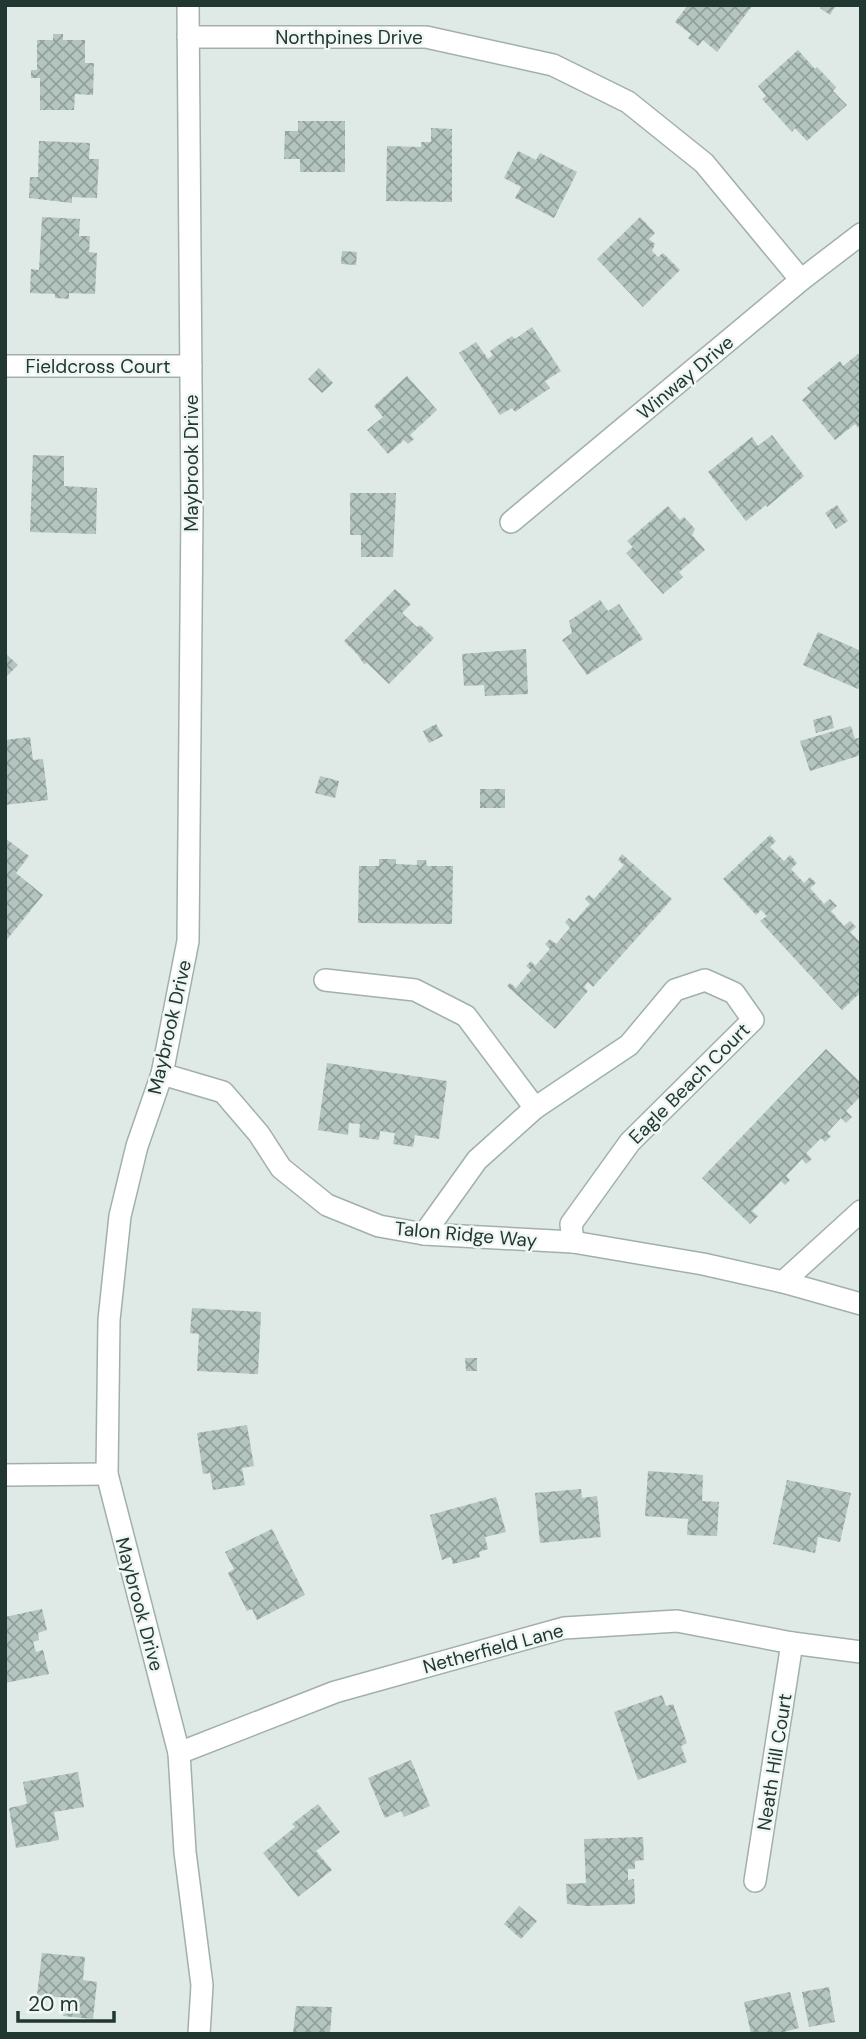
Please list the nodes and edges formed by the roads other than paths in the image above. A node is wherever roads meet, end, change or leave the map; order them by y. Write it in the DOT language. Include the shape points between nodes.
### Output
graph roads {
  1 [pos="188,5"];
  2 [pos="188,37"];
  3 [pos="861,234"];
  4 [pos="801,280"];
  5 [pos="5,366"];
  6 [pos="191,366"];
  7 [pos="511,522"];
  8 [pos="325,980"];
  9 [pos="162,1074"];
  10 [pos="535,1108"];
  11 [pos="861,1211"];
  12 [pos="424,1234"];
  13 [pos="573,1242"];
  14 [pos="783,1282"];
  15 [pos="861,1304"];
  16 [pos="107,1474"];
  17 [pos="5,1475"];
  18 [pos="792,1643"];
  19 [pos="861,1652"];
  20 [pos="179,1753"];
  21 [pos="755,1881"];
  22 [pos="199,2034"];
  1 -- 2 [label="street, Maybrook Drive"];
  2 -- 4 [label="street, Northpines Drive" via="426,37 553,65 628,102 704,163"];
  2 -- 6 [label="street, Maybrook Drive"];
  3 -- 4 [label="street, Winway Drive"];
  4 -- 7 [label="street, Winway Drive"];
  5 -- 6 [label="street, Fieldcross Court"];
  6 -- 9 [label="street, Maybrook Drive" via="188,941"];
  8 -- 10 [label="street" via="415,990 466,1016"];
  9 -- 12 [label="street, Talon Ridge Way" via="223,1092 281,1168 327,1205 379,1226"];
  9 -- 16 [label="street, Maybrook Drive" via="137,1146 120,1216 109,1320"];
  10 -- 12 [label="street, Eagle Beach Court" via="477,1160"];
  10 -- 13 [label="street, Eagle Beach Court" via="629,1045 675,990 705,980 734,993 753,1020 630,1142 571,1224"];
  11 -- 14 [label="street"];
  12 -- 13 [label="street, Talon Ridge Way"];
  13 -- 14 [label="street, Talon Ridge Way"];
  14 -- 15 [label="street, Talon Ridge Way"];
  16 -- 17 [label="street"];
  16 -- 20 [label="street, Maybrook Drive"];
  18 -- 19 [label="street, Netherfield Lane"];
  18 -- 20 [label="street, Netherfield Lane" via="677,1621 564,1628 335,1692"];
  18 -- 21 [label="street, Neath Hill Court"];
  20 -- 22 [label="street, Maybrook Drive" via="185,1852 202,1986"];
}
